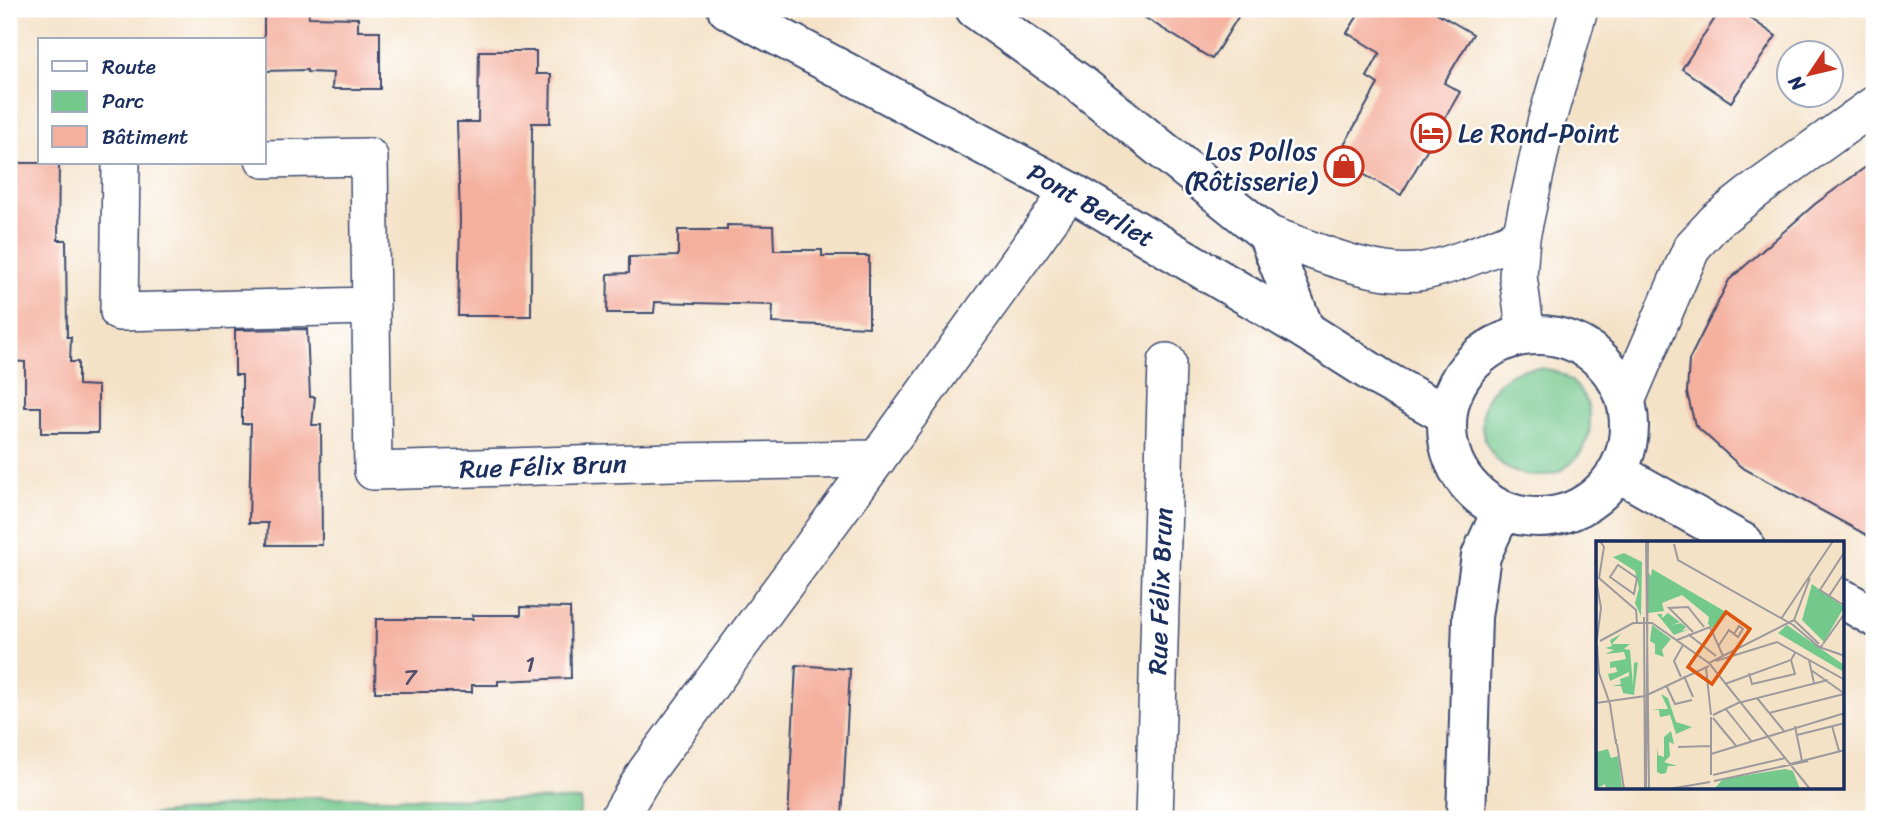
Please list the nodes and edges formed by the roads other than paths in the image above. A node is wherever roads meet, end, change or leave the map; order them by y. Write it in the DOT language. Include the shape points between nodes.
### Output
graph roads {
  1 [pos="727,9"];
  2 [pos="975,9"];
  3 [pos="1579,9"];
  4 [pos="1874,105"];
  5 [pos="266,159"];
  6 [pos="121,164"];
  7 [pos="1070,191"];
  8 [pos="1267,234"];
  9 [pos="1521,237"];
  10 [pos="371,306"];
  11 [pos="1305,330"];
  12 [pos="1526,335"];
  13 [pos="1167,362"];
  14 [pos="1626,401"];
  15 [pos="1447,415"];
  16 [pos="877,459"];
  17 [pos="1617,472"];
  18 [pos="1502,510"];
  19 [pos="1740,541"];
  20 [pos="1844,600"];
  21 [pos="1874,618"];
  22 [pos="618,819"];
  23 [pos="1154,819"];
  24 [pos="1466,819"];
  1 -- 7 [label="street, Pont Berliet"];
  2 -- 8 [label="street" via="1084,87"];
  3 -- 9 [label="street" via="1545,123"];
  4 -- 14 [label="street" via="1749,195 1692,247"];
  5 -- 10 [label="street, Rue Félix Brun" via="369,158"];
  6 -- 10 [label="street" via="119,312"];
  7 -- 11 [label="street, Pont Berliet"];
  7 -- 16 [label="street"];
  8 -- 9 [label="street" via="1355,265 1395,271 1422,271"];
  8 -- 11 [label="street"];
  9 -- 12 [label="street" via="1518,276"];
  10 -- 16 [label="street, Rue Félix Brun" via="373,471"];
  11 -- 15 [label="street, Pont Berliet"];
  12 -- 14 [label="street" via="1553,335 1577,343 1599,358"];
  12 -- 15 [label="street" via="1498,344 1473,361 1456,386"];
  13 -- 23 [label="street, Rue Félix Brun"];
  14 -- 17 [label="street" via="1630,425"];
  15 -- 18 [label="street" via="1447,438 1458,469 1482,498"];
  16 -- 22 [label="street" via="646,772"];
  17 -- 18 [label="street" via="1590,500 1553,516 1527,517"];
  17 -- 19 [label="street"];
  18 -- 24 [label="street" via="1481,556 1472,617"];
  20 -- 21 [label="street"];
}
